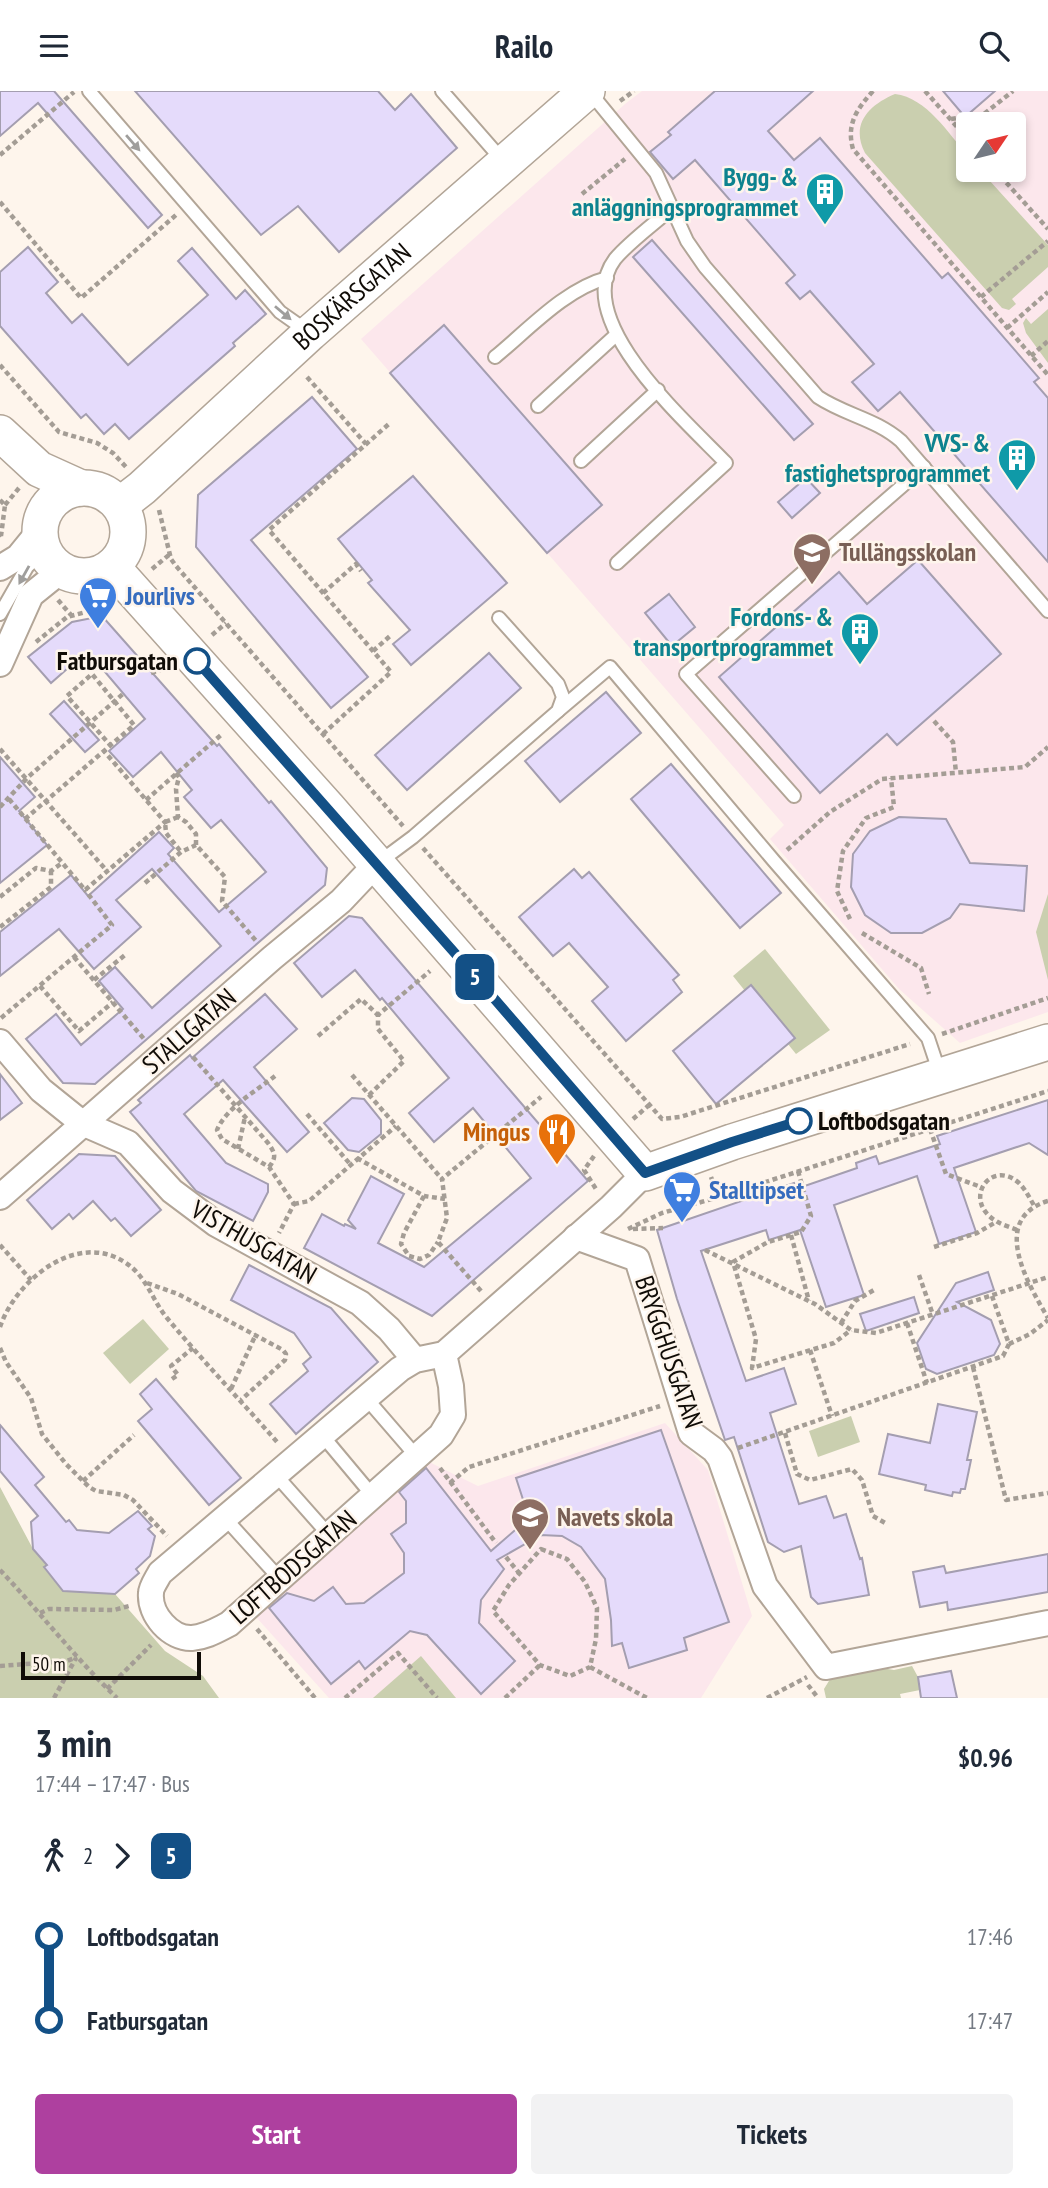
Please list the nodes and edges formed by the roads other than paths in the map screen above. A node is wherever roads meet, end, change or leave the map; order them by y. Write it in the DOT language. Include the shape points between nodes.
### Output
graph roads {
  1 [pos="89,91"];
  2 [pos="442,91"];
  3 [pos="588,91"];
  4 [pos="505,163"];
  5 [pos="671,209"];
  6 [pos="607,278"];
  7 [pos="310,333"];
  8 [pos="616,335"];
  9 [pos="495,357"];
  10 [pos="658,390"];
  11 [pos="538,406"];
  12 [pos="0,433"];
  13 [pos="0,445"];
  14 [pos="581,461"];
  15 [pos="924,467"];
  16 [pos="81,488"];
  17 [pos="131,497"];
  18 [pos="47,542"];
  19 [pos="617,563"];
  20 [pos="112,567"];
  21 [pos="0,568"];
  22 [pos="18,601"];
  23 [pos="1048,611"];
  24 [pos="0,614"];
  25 [pos="499,618"];
  26 [pos="0,664"];
  27 [pos="558,711"];
  28 [pos="794,796"];
  29 [pos="376,864"];
  30 [pos="0,1042"];
  31 [pos="1048,1042"];
  32 [pos="942,1077"];
  33 [pos="82,1123"];
  34 [pos="645,1173"];
  35 [pos="0,1197"];
  36 [pos="576,1237"];
  37 [pos="444,1354"];
  38 [pos="415,1360"];
  39 [pos="366,1398"];
  40 [pos="322,1435"];
  41 [pos="421,1453"];
  42 [pos="283,1467"];
  43 [pos="373,1496"];
  44 [pos="224,1517"];
  45 [pos="329,1535"];
  46 [pos="280,1579"];
  47 [pos="1048,1623"];
  1 -- 7 [label="lane, one-way" via="280,312"];
  2 -- 4 [label="lane"];
  3 -- 4 [label="street, BOSKÄRSGATAN"];
  3 -- 5 [label="lane" via="656,173"];
  4 -- 7 [label="street, BOSKÄRSGATAN"];
  5 -- 6 [label="lane" via="615,260"];
  5 -- 15 [label="lane" via="705,267 818,397 889,430"];
  6 -- 8 [label="lane" via="605,300"];
  6 -- 9 [label="lane" via="574,292"];
  7 -- 17 [label="street, BOSKÄRSGATAN"];
  8 -- 10 [label="lane"];
  8 -- 11 [label="lane"];
  10 -- 14 [label="lane"];
  10 -- 19 [label="lane" via="726,463"];
  12 -- 16 [label="street" via="39,469"];
  13 -- 18 [label="street"];
  15 -- 23 [label="lane"];
  15 -- 28 [label="lane" via="686,674"];
  16 -- 17 [label="street"];
  16 -- 18 [label="street" via="57,497 48,507"];
  17 -- 20 [label="street" via="128,538"];
  18 -- 20 [label="street" via="78,576 96,575"];
  18 -- 21 [label="street, one-way"];
  18 -- 22 [label="street" via="31,594"];
  20 -- 29 [label="street"];
  22 -- 24 [label="lane"];
  22 -- 26 [label="street"];
  25 -- 27 [label="lane" via="558,684 563,697"];
  27 -- 29 [label="lane"];
  27 -- 32 [label="lane" via="610,667 928,1038"];
  29 -- 33 [label="street, STALLGATAN" via="341,901"];
  29 -- 34 [label="street"];
  30 -- 33 [label="street, VISTHUSGATAN" via="41,1090"];
  31 -- 32 [label="street"];
  32 -- 34 [label="street"];
  33 -- 35 [label="street, STALLGATAN"];
  33 -- 38 [label="street, VISTHUSGATAN" via="128,1143 172,1191 216,1224 360,1303"];
  34 -- 36 [label="street"];
  36 -- 37 [label="street"];
  36 -- 47 [label="street, BRYGGHUSGATAN" via="637,1259 691,1433 715,1450 765,1586 826,1667"];
  37 -- 38 [label="street"];
  37 -- 41 [label="street, LOFTBODSGATAN" via="453,1415 441,1435"];
  38 -- 39 [label="street"];
  39 -- 40 [label="street"];
  39 -- 41 [label="lane"];
  40 -- 42 [label="street"];
  40 -- 43 [label="lane"];
  41 -- 43 [label="street, LOFTBODSGATAN"];
  42 -- 44 [label="street"];
  42 -- 45 [label="lane"];
  43 -- 45 [label="street, LOFTBODSGATAN"];
  44 -- 46 [label="lane"];
  44 -- 46 [label="street, LOFTBODSGATAN" via="160,1573 151,1592 154,1610 167,1630 189,1638 208,1635 229,1624"];
  45 -- 46 [label="street, LOFTBODSGATAN"];
}
